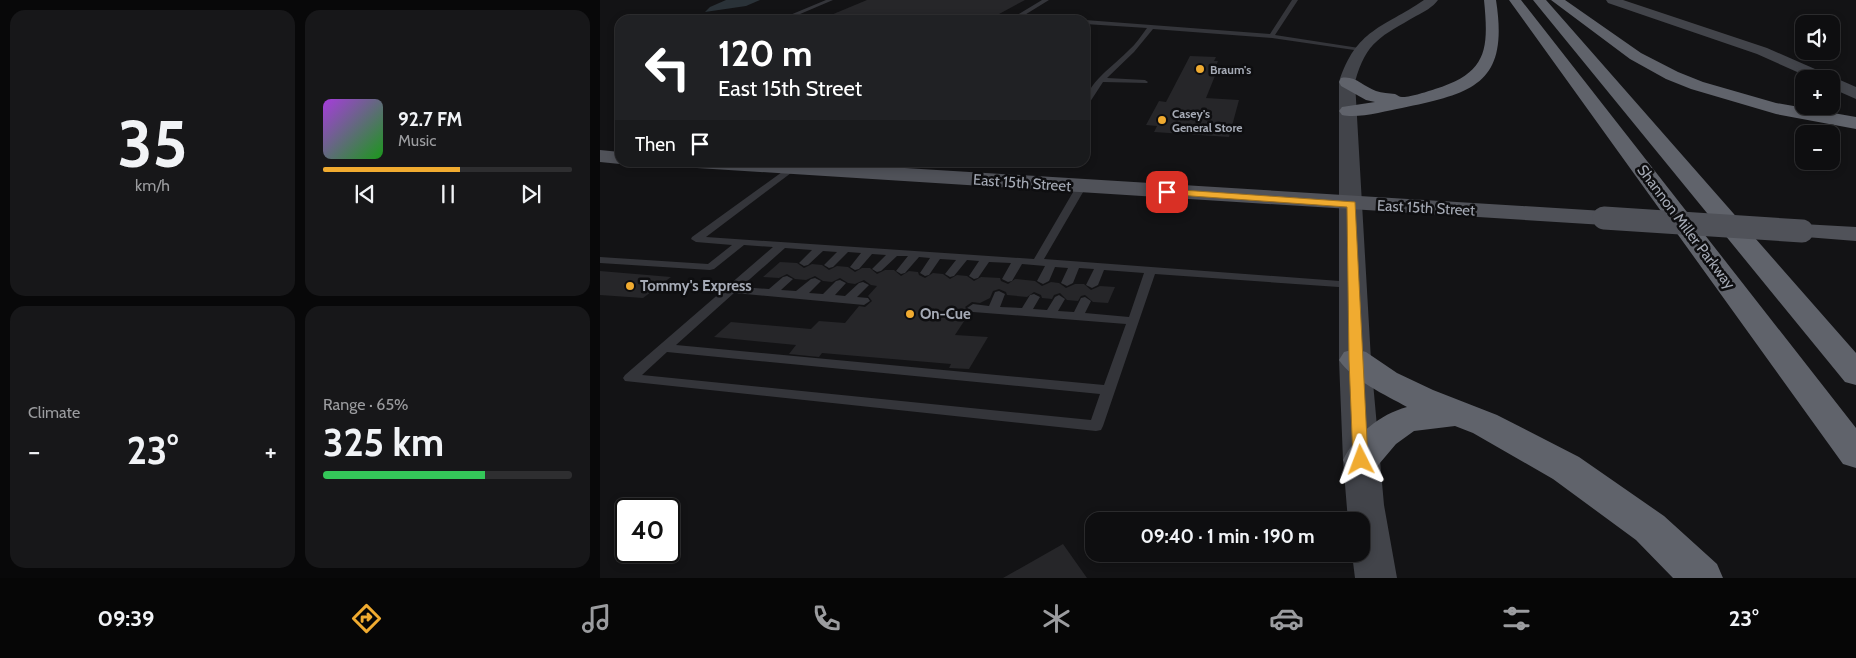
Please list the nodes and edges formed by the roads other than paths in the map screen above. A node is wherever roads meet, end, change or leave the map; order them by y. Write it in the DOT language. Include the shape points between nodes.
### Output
graph roads {
  1 [pos="830,0"];
  2 [pos="1046,0"];
  3 [pos="1295,0"];
  4 [pos="1432,0"];
  5 [pos="1490,0"];
  6 [pos="1515,0"];
  7 [pos="1539,0"];
  8 [pos="1557,0"];
  9 [pos="1612,0"];
  10 [pos="793,15"];
  11 [pos="1019,15"];
  12 [pos="1090,22"];
  13 [pos="1151,27"];
  14 [pos="1272,36"];
  15 [pos="1359,50"];
  16 [pos="1806,70"];
  17 [pos="1101,80"];
  18 [pos="1145,82"];
  19 [pos="1347,82"];
  20 [pos="1840,86"];
  21 [pos="1856,94"];
  22 [pos="1090,96"];
  23 [pos="1415,99"];
  24 [pos="1348,111"];
  25 [pos="1856,123"];
  26 [pos="600,156"];
  27 [pos="615,158"];
  28 [pos="792,167"];
  29 [pos="821,167"];
  30 [pos="1081,187"];
  31 [pos="1351,204"];
  32 [pos="1856,234"];
  33 [pos="742,242"];
  34 [pos="782,245"];
  35 [pos="821,247"];
  36 [pos="846,249"];
  37 [pos="869,251"];
  38 [pos="894,253"];
  39 [pos="916,254"];
  40 [pos="937,256"];
  41 [pos="964,257"];
  42 [pos="986,259"];
  43 [pos="600,260"];
  44 [pos="1018,261"];
  45 [pos="1037,262"];
  46 [pos="804,263"];
  47 [pos="1051,264"];
  48 [pos="830,265"];
  49 [pos="1075,265"];
  50 [pos="855,267"];
  51 [pos="1100,267"];
  52 [pos="877,269"];
  53 [pos="1151,270"];
  54 [pos="901,271"];
  55 [pos="925,272"];
  56 [pos="950,274"];
  57 [pos="974,276"];
  58 [pos="787,279"];
  59 [pos="1008,279"];
  60 [pos="814,281"];
  61 [pos="1043,281"];
  62 [pos="840,283"];
  63 [pos="1067,283"];
  64 [pos="863,285"];
  65 [pos="1092,285"];
  66 [pos="1353,285"];
  67 [pos="731,289"];
  68 [pos="772,292"];
  69 [pos="999,294"];
  70 [pos="799,295"];
  71 [pos="826,297"];
  72 [pos="1034,297"];
  73 [pos="848,299"];
  74 [pos="1059,299"];
  75 [pos="864,301"];
  76 [pos="1084,301"];
  77 [pos="973,308"];
  78 [pos="992,309"];
  79 [pos="1026,312"];
  80 [pos="1051,314"];
  81 [pos="1078,316"];
  82 [pos="1133,321"];
  83 [pos="664,348"];
  84 [pos="1355,360"];
  85 [pos="1856,374"];
  86 [pos="1108,390"];
  87 [pos="1460,414"];
  88 [pos="1856,454"];
  89 [pos="1361,460"];
  90 [pos="1376,578"];
  91 [pos="1702,578"];
  1 -- 10 [label="lane"];
  2 -- 11 [label="lane"];
  3 -- 14 [label="lane"];
  4 -- 15 [label="street" via="1376,33"];
  5 -- 23 [label="highway" via="1492,42 1480,74 1454,88"];
  6 -- 88 [label="highway, Shannon Miller Parkway"];
  7 -- 85 [label="highway, Shannon Miller Parkway"];
  8 -- 25 [label="highway" via="1624,48 1679,78 1741,99"];
  9 -- 16 [label="street" via="1762,51"];
  12 -- 13 [label="lane"];
  13 -- 14 [label="lane"];
  13 -- 17 [label="lane" via="1132,51"];
  14 -- 15 [label="lane"];
  15 -- 19 [label="street"];
  17 -- 18 [label="lane"];
  17 -- 22 [label="lane"];
  19 -- 23 [label="highway" via="1372,96"];
  19 -- 24 [label="street"];
  20 -- 21 [label="street"];
  23 -- 24 [label="highway"];
  24 -- 31 [label="street"];
  26 -- 27 [label="main road"];
  28 -- 33 [label="lane" via="696,239"];
  29 -- 30 [label="main road, East 15th Street"];
  30 -- 31 [label="main road, East 15th Street"];
  30 -- 45 [label="lane"];
  31 -- 32 [label="main road, East 15th Street, bridge"];
  31 -- 66 [label="street"];
  33 -- 34 [label="lane"];
  33 -- 43 [label="lane" via="710,267"];
  34 -- 35 [label="lane"];
  34 -- 67 [label="lane"];
  35 -- 36 [label="lane"];
  35 -- 46 [label="lane"];
  36 -- 37 [label="lane"];
  36 -- 48 [label="lane"];
  37 -- 38 [label="lane"];
  37 -- 50 [label="lane"];
  38 -- 39 [label="lane"];
  38 -- 52 [label="lane"];
  39 -- 40 [label="lane"];
  39 -- 54 [label="lane"];
  40 -- 41 [label="lane"];
  40 -- 55 [label="lane"];
  41 -- 42 [label="lane"];
  41 -- 56 [label="lane"];
  42 -- 44 [label="lane"];
  42 -- 57 [label="lane"];
  44 -- 45 [label="lane"];
  44 -- 59 [label="lane"];
  45 -- 47 [label="lane"];
  47 -- 49 [label="lane"];
  47 -- 61 [label="lane"];
  49 -- 51 [label="lane"];
  49 -- 63 [label="lane"];
  51 -- 53 [label="lane"];
  51 -- 65 [label="lane"];
  53 -- 66 [label="lane"];
  53 -- 82 [label="lane"];
  58 -- 68 [label="lane"];
  60 -- 70 [label="lane"];
  62 -- 71 [label="lane"];
  64 -- 73 [label="lane"];
  66 -- 84 [label="street"];
  67 -- 68 [label="lane"];
  67 -- 83 [label="lane"];
  68 -- 70 [label="lane"];
  69 -- 78 [label="lane"];
  70 -- 71 [label="lane"];
  71 -- 73 [label="lane"];
  72 -- 79 [label="lane"];
  73 -- 75 [label="lane"];
  74 -- 80 [label="lane"];
  76 -- 81 [label="lane"];
  77 -- 78 [label="lane"];
  78 -- 79 [label="lane"];
  79 -- 80 [label="lane"];
  80 -- 81 [label="lane"];
  81 -- 82 [label="lane"];
  82 -- 86 [label="lane"];
  83 -- 86 [label="lane"];
  83 -- 86 [label="lane" via="630,378 1096,426"];
  84 -- 87 [label="highway" via="1386,381"];
  84 -- 89 [label="street"];
  87 -- 89 [label="highway" via="1431,414 1408,420 1387,430"];
  87 -- 91 [label="highway" via="1566,468 1650,528"];
  89 -- 90 [label="street"];
}
